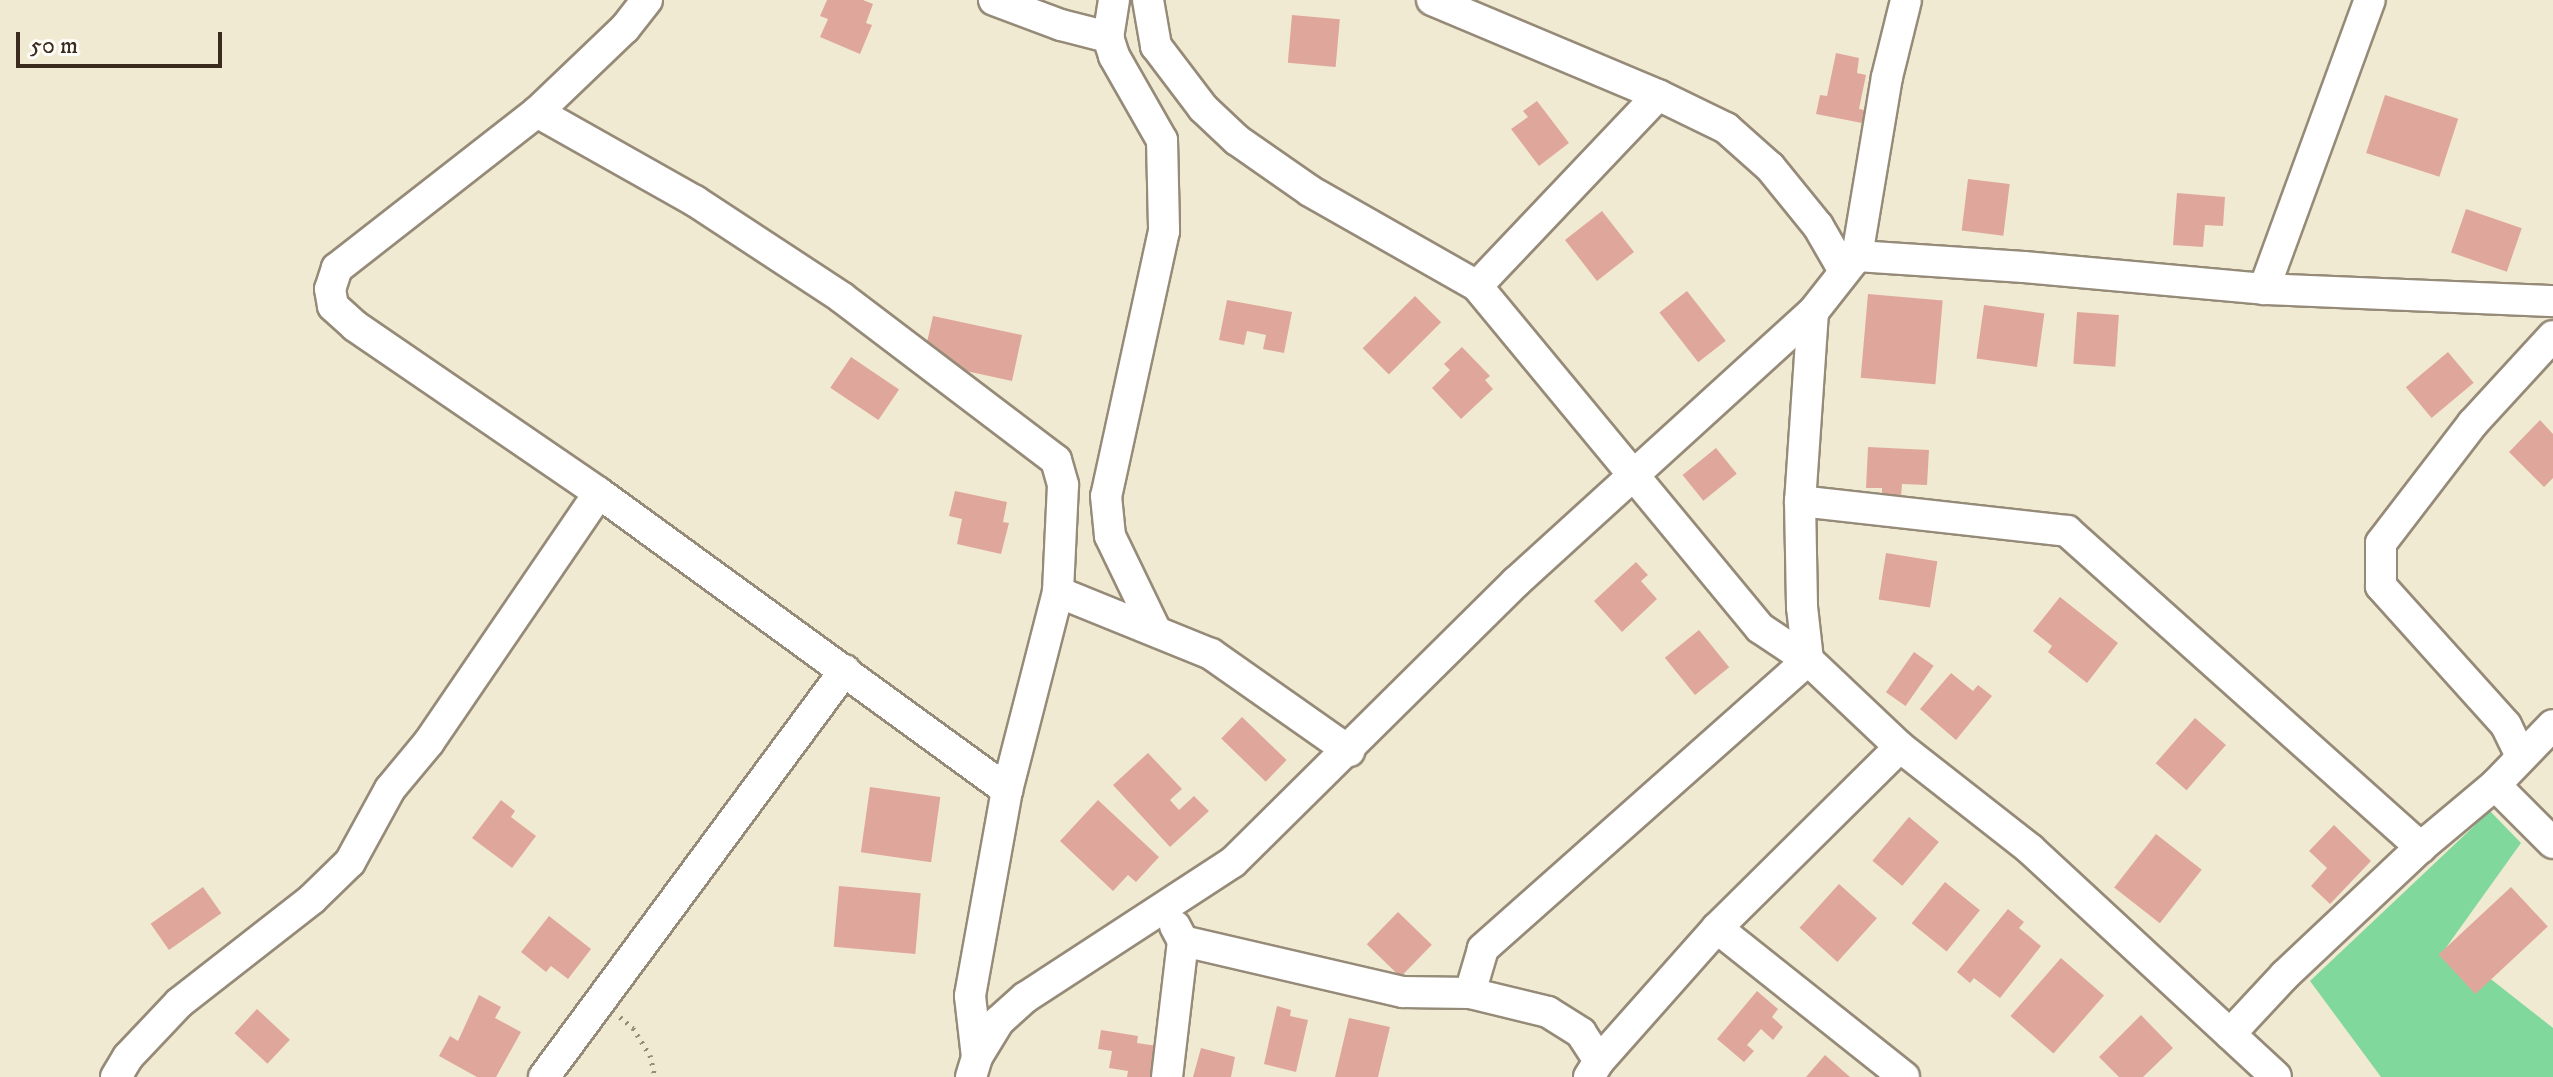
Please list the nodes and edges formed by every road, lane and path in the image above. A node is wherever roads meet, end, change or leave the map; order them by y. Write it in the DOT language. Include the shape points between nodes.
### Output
graph roads {
  1 [pos="647,0"];
  2 [pos="994,0"];
  3 [pos="1114,0"];
  4 [pos="1432,0"];
  5 [pos="1906,0"];
  6 [pos="2370,0"];
  7 [pos="1153,1"];
  8 [pos="1108,37"];
  9 [pos="1658,95"];
  10 [pos="537,112"];
  11 [pos="1850,264"];
  12 [pos="1477,286"];
  13 [pos="2264,289"];
  14 [pos="2553,301"];
  15 [pos="1813,312"];
  16 [pos="2553,336"];
  17 [pos="1632,474"];
  18 [pos="599,493"];
  19 [pos="1800,501"];
  20 [pos="1058,592"];
  21 [pos="1155,629"];
  22 [pos="1808,660"];
  23 [pos="845,670"];
  24 [pos="2553,725"];
  25 [pos="1900,747"];
  26 [pos="1349,751"];
  27 [pos="2521,756"];
  28 [pos="2495,785"];
  29 [pos="1007,790"];
  30 [pos="2553,843"];
  31 [pos="2421,847"];
  32 [pos="1165,906"];
  33 [pos="1717,928"];
  34 [pos="1183,941"];
  35 [pos="1470,993"];
  36 [pos="600,1000"];
  37 [pos="2230,1034"];
  38 [pos="974,1067"];
  39 [pos="1594,1069"];
  40 [pos="116,1077"];
  41 [pos="544,1077"];
  42 [pos="655,1077"];
  43 [pos="1167,1077"];
  44 [pos="1904,1077"];
  45 [pos="2276,1077"];
  1 -- 10 [label="street"];
  2 -- 8 [label="street"];
  3 -- 8 [label="street"];
  4 -- 9 [label="street"];
  5 -- 11 [label="street"];
  6 -- 13 [label="street"];
  7 -- 12 [label="street" via="1156,46 1203,108 1237,140 1310,191"];
  8 -- 21 [label="street" via="1162,140 1164,231 1106,496 1110,536"];
  9 -- 11 [label="street" via="1726,128 1770,167"];
  9 -- 12 [label="street"];
  10 -- 18 [label="street" via="337,268 330,289 333,306 355,326"];
  10 -- 20 [label="street" via="695,201 841,297 1056,460 1063,485"];
  11 -- 13 [label="street"];
  11 -- 15 [label="street"];
  12 -- 17 [label="street"];
  13 -- 14 [label="street"];
  15 -- 17 [label="street"];
  15 -- 19 [label="street"];
  16 -- 27 [label="street" via="2473,423 2381,543 2381,586 2506,725"];
  17 -- 22 [label="street" via="1760,628"];
  17 -- 26 [label="street"];
  18 -- 23 [label="street"];
  18 -- 40 [label="street" via="429,742 390,789 350,862 312,899 179,1003"];
  19 -- 22 [label="street"];
  19 -- 31 [label="street" via="2067,531"];
  20 -- 21 [label="street"];
  20 -- 29 [label="street"];
  21 -- 26 [label="street" via="1211,654"];
  22 -- 25 [label="street"];
  22 -- 35 [label="street" via="1483,949"];
  23 -- 29 [label="street"];
  23 -- 36 [label="street"];
  24 -- 27 [label="street"];
  25 -- 33 [label="street"];
  25 -- 37 [label="street" via="2030,849"];
  26 -- 32 [label="street" via="1233,862"];
  27 -- 28 [label="street"];
  28 -- 30 [label="street"];
  28 -- 31 [label="street"];
  29 -- 38 [label="street" via="970,996"];
  31 -- 37 [label="street"];
  32 -- 34 [label="street"];
  32 -- 38 [label="street" via="1026,997 999,1021"];
  33 -- 39 [label="street"];
  33 -- 44 [label="street"];
  34 -- 35 [label="street" via="1403,992"];
  34 -- 43 [label="street"];
  35 -- 39 [label="street" via="1548,1012 1581,1033"];
  36 -- 41 [label="street"];
  36 -- 42 [label="path" via="633,1028 650,1055"];
  37 -- 45 [label="street"];
}
